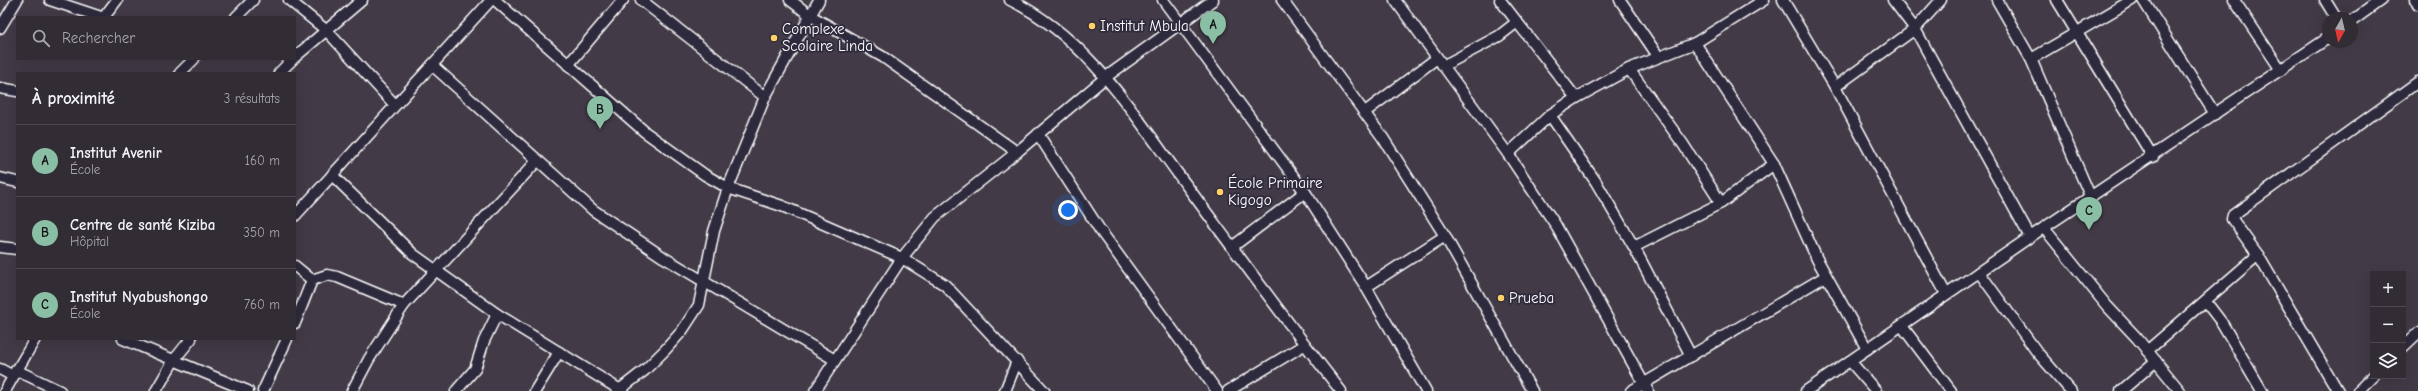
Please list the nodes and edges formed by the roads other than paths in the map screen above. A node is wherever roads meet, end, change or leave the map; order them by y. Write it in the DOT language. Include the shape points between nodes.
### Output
graph roads {
  1 [pos="17,0"];
  2 [pos="50,0"];
  3 [pos="117,0"];
  4 [pos="253,0"];
  5 [pos="289,0"];
  6 [pos="362,0"];
  7 [pos="491,0"];
  8 [pos="495,0"];
  9 [pos="623,0"];
  10 [pos="642,0"];
  11 [pos="790,0"];
  12 [pos="820,0"];
  13 [pos="1010,0"];
  14 [pos="1163,0"];
  15 [pos="1213,0"];
  16 [pos="1282,0"];
  17 [pos="1395,0"];
  18 [pos="1500,0"];
  19 [pos="1620,0"];
  20 [pos="1764,0"];
  21 [pos="1783,0"];
  22 [pos="1894,0"];
  23 [pos="1941,0"];
  24 [pos="1997,0"];
  25 [pos="2057,0"];
  26 [pos="2132,0"];
  27 [pos="2143,0"];
  28 [pos="2234,0"];
  29 [pos="2325,0"];
  30 [pos="2381,0"];
  31 [pos="2416,0"];
  32 [pos="2418,4"];
  33 [pos="2332,12"];
  34 [pos="99,16"];
  35 [pos="103,16"];
  36 [pos="237,16"];
  37 [pos="811,16"];
  38 [pos="2358,17"];
  39 [pos="1517,22"];
  40 [pos="1182,24"];
  41 [pos="0,28"];
  42 [pos="1915,29"];
  43 [pos="326,31"];
  44 [pos="2079,32"];
  45 [pos="2322,42"];
  46 [pos="1695,43"];
  47 [pos="296,56"];
  48 [pos="1658,56"];
  49 [pos="2031,59"];
  50 [pos="193,60"];
  51 [pos="292,60"];
  52 [pos="1440,62"];
  53 [pos="432,65"];
  54 [pos="568,65"];
  55 [pos="1630,69"];
  56 [pos="2281,70"];
  57 [pos="181,72"];
  58 [pos="280,72"];
  59 [pos="1106,77"];
  60 [pos="2418,82"];
  61 [pos="1835,87"];
  62 [pos="0,88"];
  63 [pos="16,91"];
  64 [pos="765,97"];
  65 [pos="1576,98"];
  66 [pos="395,105"];
  67 [pos="1364,112"];
  68 [pos="2215,114"];
  69 [pos="1550,115"];
  70 [pos="1038,134"];
  71 [pos="1017,152"];
  72 [pos="1508,154"];
  73 [pos="2153,157"];
  74 [pos="538,160"];
  75 [pos="1774,164"];
  76 [pos="332,175"];
  77 [pos="0,178"];
  78 [pos="16,182"];
  79 [pos="728,188"];
  80 [pos="1304,192"];
  81 [pos="2091,198"];
  82 [pos="1721,203"];
  83 [pos="296,215"];
  84 [pos="2044,228"];
  85 [pos="1445,236"];
  86 [pos="2030,237"];
  87 [pos="1634,246"];
  88 [pos="0,247"];
  89 [pos="1232,247"];
  90 [pos="16,249"];
  91 [pos="2258,255"];
  92 [pos="902,258"];
  93 [pos="296,267"];
  94 [pos="437,270"];
  95 [pos="1979,272"];
  96 [pos="1826,276"];
  97 [pos="312,280"];
  98 [pos="704,283"];
  99 [pos="1366,288"];
  100 [pos="1946,294"];
  101 [pos="2206,302"];
  102 [pos="404,305"];
  103 [pos="497,314"];
  104 [pos="296,320"];
  105 [pos="1902,326"];
  106 [pos="2418,333"];
  107 [pos="34,340"];
  108 [pos="125,340"];
  109 [pos="190,340"];
  110 [pos="287,340"];
  111 [pos="2406,344"];
  112 [pos="1304,345"];
  113 [pos="1867,349"];
  114 [pos="2147,351"];
  115 [pos="560,352"];
  116 [pos="1691,356"];
  117 [pos="174,360"];
  118 [pos="835,360"];
  119 [pos="1017,361"];
  120 [pos="1850,361"];
  121 [pos="2156,361"];
  122 [pos="0,369"];
  123 [pos="14,373"];
  124 [pos="2370,379"];
  125 [pos="1646,388"];
  126 [pos="620,390"];
  127 [pos="5,391"];
  128 [pos="60,391"];
  129 [pos="156,391"];
  130 [pos="248,391"];
  131 [pos="263,391"];
  132 [pos="352,391"];
  133 [pos="456,391"];
  134 [pos="535,391"];
  135 [pos="815,391"];
  136 [pos="1005,391"];
  137 [pos="1044,391"];
  138 [pos="1217,391"];
  139 [pos="1228,391"];
  140 [pos="1341,391"];
  141 [pos="1426,391"];
  142 [pos="1532,391"];
  143 [pos="1631,391"];
  144 [pos="1806,391"];
  145 [pos="1876,391"];
  146 [pos="1952,391"];
  147 [pos="2071,391"];
  148 [pos="2121,391"];
  149 [pos="2180,391"];
  150 [pos="2262,391"];
  151 [pos="2338,391"];
  152 [pos="2358,391"];
  1 -- 41 [label="street"];
  2 -- 34 [label="street"];
  3 -- 35 [label="street"];
  4 -- 36 [label="street"];
  5 -- 43 [label="street"];
  6 -- 43 [label="street"];
  7 -- 53 [label="street"];
  8 -- 54 [label="street"];
  9 -- 54 [label="street"];
  10 -- 64 [label="street"];
  11 -- 37 [label="street"];
  12 -- 37 [label="street"];
  13 -- 59 [label="street" via="1061,32"];
  14 -- 40 [label="street"];
  15 -- 40 [label="street"];
  16 -- 67 [label="street"];
  17 -- 52 [label="street"];
  18 -- 39 [label="street"];
  19 -- 48 [label="street"];
  20 -- 46 [label="street"];
  21 -- 61 [label="street"];
  22 -- 42 [label="street"];
  23 -- 42 [label="street"];
  24 -- 49 [label="street"];
  25 -- 44 [label="street"];
  26 -- 44 [label="street"];
  27 -- 68 [label="street"];
  28 -- 56 [label="street"];
  29 -- 33 [label="street"];
  30 -- 38 [label="street"];
  31 -- 32 [label="street"];
  37 -- 64 [label="street"];
  37 -- 71 [label="street" via="883,57"];
  39 -- 52 [label="street" via="1499,36"];
  39 -- 65 [label="street"];
  40 -- 59 [label="street"];
  40 -- 80 [label="street"];
  42 -- 61 [label="street"];
  42 -- 86 [label="street"];
  43 -- 47 [label="street"];
  43 -- 66 [label="street"];
  44 -- 49 [label="street"];
  44 -- 73 [label="street"];
  45 -- 56 [label="street"];
  46 -- 48 [label="street"];
  46 -- 75 [label="street"];
  48 -- 55 [label="street"];
  49 -- 81 [label="street"];
  50 -- 57 [label="street"];
  51 -- 58 [label="street"];
  52 -- 67 [label="street"];
  52 -- 72 [label="street"];
  53 -- 66 [label="street"];
  53 -- 74 [label="street"];
  54 -- 79 [label="street" via="645,132"];
  55 -- 65 [label="street"];
  55 -- 82 [label="street"];
  56 -- 68 [label="street"];
  59 -- 70 [label="street"];
  59 -- 89 [label="street"];
  60 -- 91 [label="street" via="2233,215 2233,223"];
  61 -- 100 [label="street"];
  62 -- 63 [label="street"];
  64 -- 79 [label="street"];
  65 -- 69 [label="street"];
  66 -- 76 [label="street"];
  67 -- 85 [label="street"];
  68 -- 73 [label="street"];
  69 -- 72 [label="street"];
  69 -- 87 [label="street" via="1596,182"];
  70 -- 71 [label="street"];
  70 -- 138 [label="street" via="1100,230"];
  71 -- 92 [label="street" via="935,217"];
  72 -- 125 [label="street" via="1567,243"];
  73 -- 81 [label="street"];
  74 -- 94 [label="street"];
  74 -- 98 [label="street" via="593,210"];
  75 -- 82 [label="street"];
  75 -- 96 [label="street"];
  76 -- 83 [label="street"];
  76 -- 94 [label="street" via="414,254"];
  77 -- 78 [label="street"];
  79 -- 92 [label="street" via="782,206"];
  79 -- 98 [label="street" via="714,231"];
  80 -- 89 [label="street"];
  80 -- 99 [label="street"];
  81 -- 84 [label="street"];
  82 -- 87 [label="street"];
  84 -- 86 [label="street"];
  84 -- 114 [label="street"];
  85 -- 99 [label="street"];
  85 -- 142 [label="street"];
  86 -- 95 [label="street"];
  87 -- 116 [label="street"];
  88 -- 90 [label="street"];
  89 -- 112 [label="street"];
  91 -- 101 [label="street"];
  91 -- 151 [label="street"];
  92 -- 118 [label="street"];
  92 -- 119 [label="street" via="945,285"];
  93 -- 97 [label="street"];
  94 -- 102 [label="street"];
  94 -- 103 [label="street"];
  95 -- 100 [label="street"];
  95 -- 147 [label="street" via="2037,352"];
  96 -- 113 [label="street"];
  96 -- 116 [label="street"];
  97 -- 102 [label="street" via="327,275 337,277"];
  97 -- 104 [label="street"];
  98 -- 118 [label="street"];
  98 -- 126 [label="street" via="699,305 682,331 645,370"];
  99 -- 141 [label="street"];
  100 -- 105 [label="street"];
  101 -- 114 [label="street"];
  101 -- 150 [label="street" via="2222,323"];
  102 -- 132 [label="street" via="369,359"];
  103 -- 115 [label="street"];
  103 -- 133 [label="street" via="484,341 475,369"];
  105 -- 113 [label="street"];
  105 -- 146 [label="street"];
  106 -- 111 [label="street"];
  107 -- 123 [label="street"];
  108 -- 117 [label="street"];
  109 -- 117 [label="street"];
  110 -- 131 [label="street"];
  112 -- 139 [label="street"];
  112 -- 140 [label="street"];
  113 -- 120 [label="street"];
  114 -- 121 [label="street"];
  115 -- 126 [label="street"];
  115 -- 134 [label="street"];
  116 -- 125 [label="street"];
  117 -- 129 [label="street"];
  117 -- 130 [label="street"];
  118 -- 135 [label="street"];
  119 -- 136 [label="street"];
  119 -- 137 [label="street"];
  120 -- 144 [label="street"];
  120 -- 145 [label="street"];
  121 -- 148 [label="street"];
  121 -- 149 [label="street"];
  122 -- 123 [label="street"];
  123 -- 127 [label="street"];
  123 -- 128 [label="street"];
  124 -- 152 [label="street"];
  125 -- 143 [label="street"];
}
